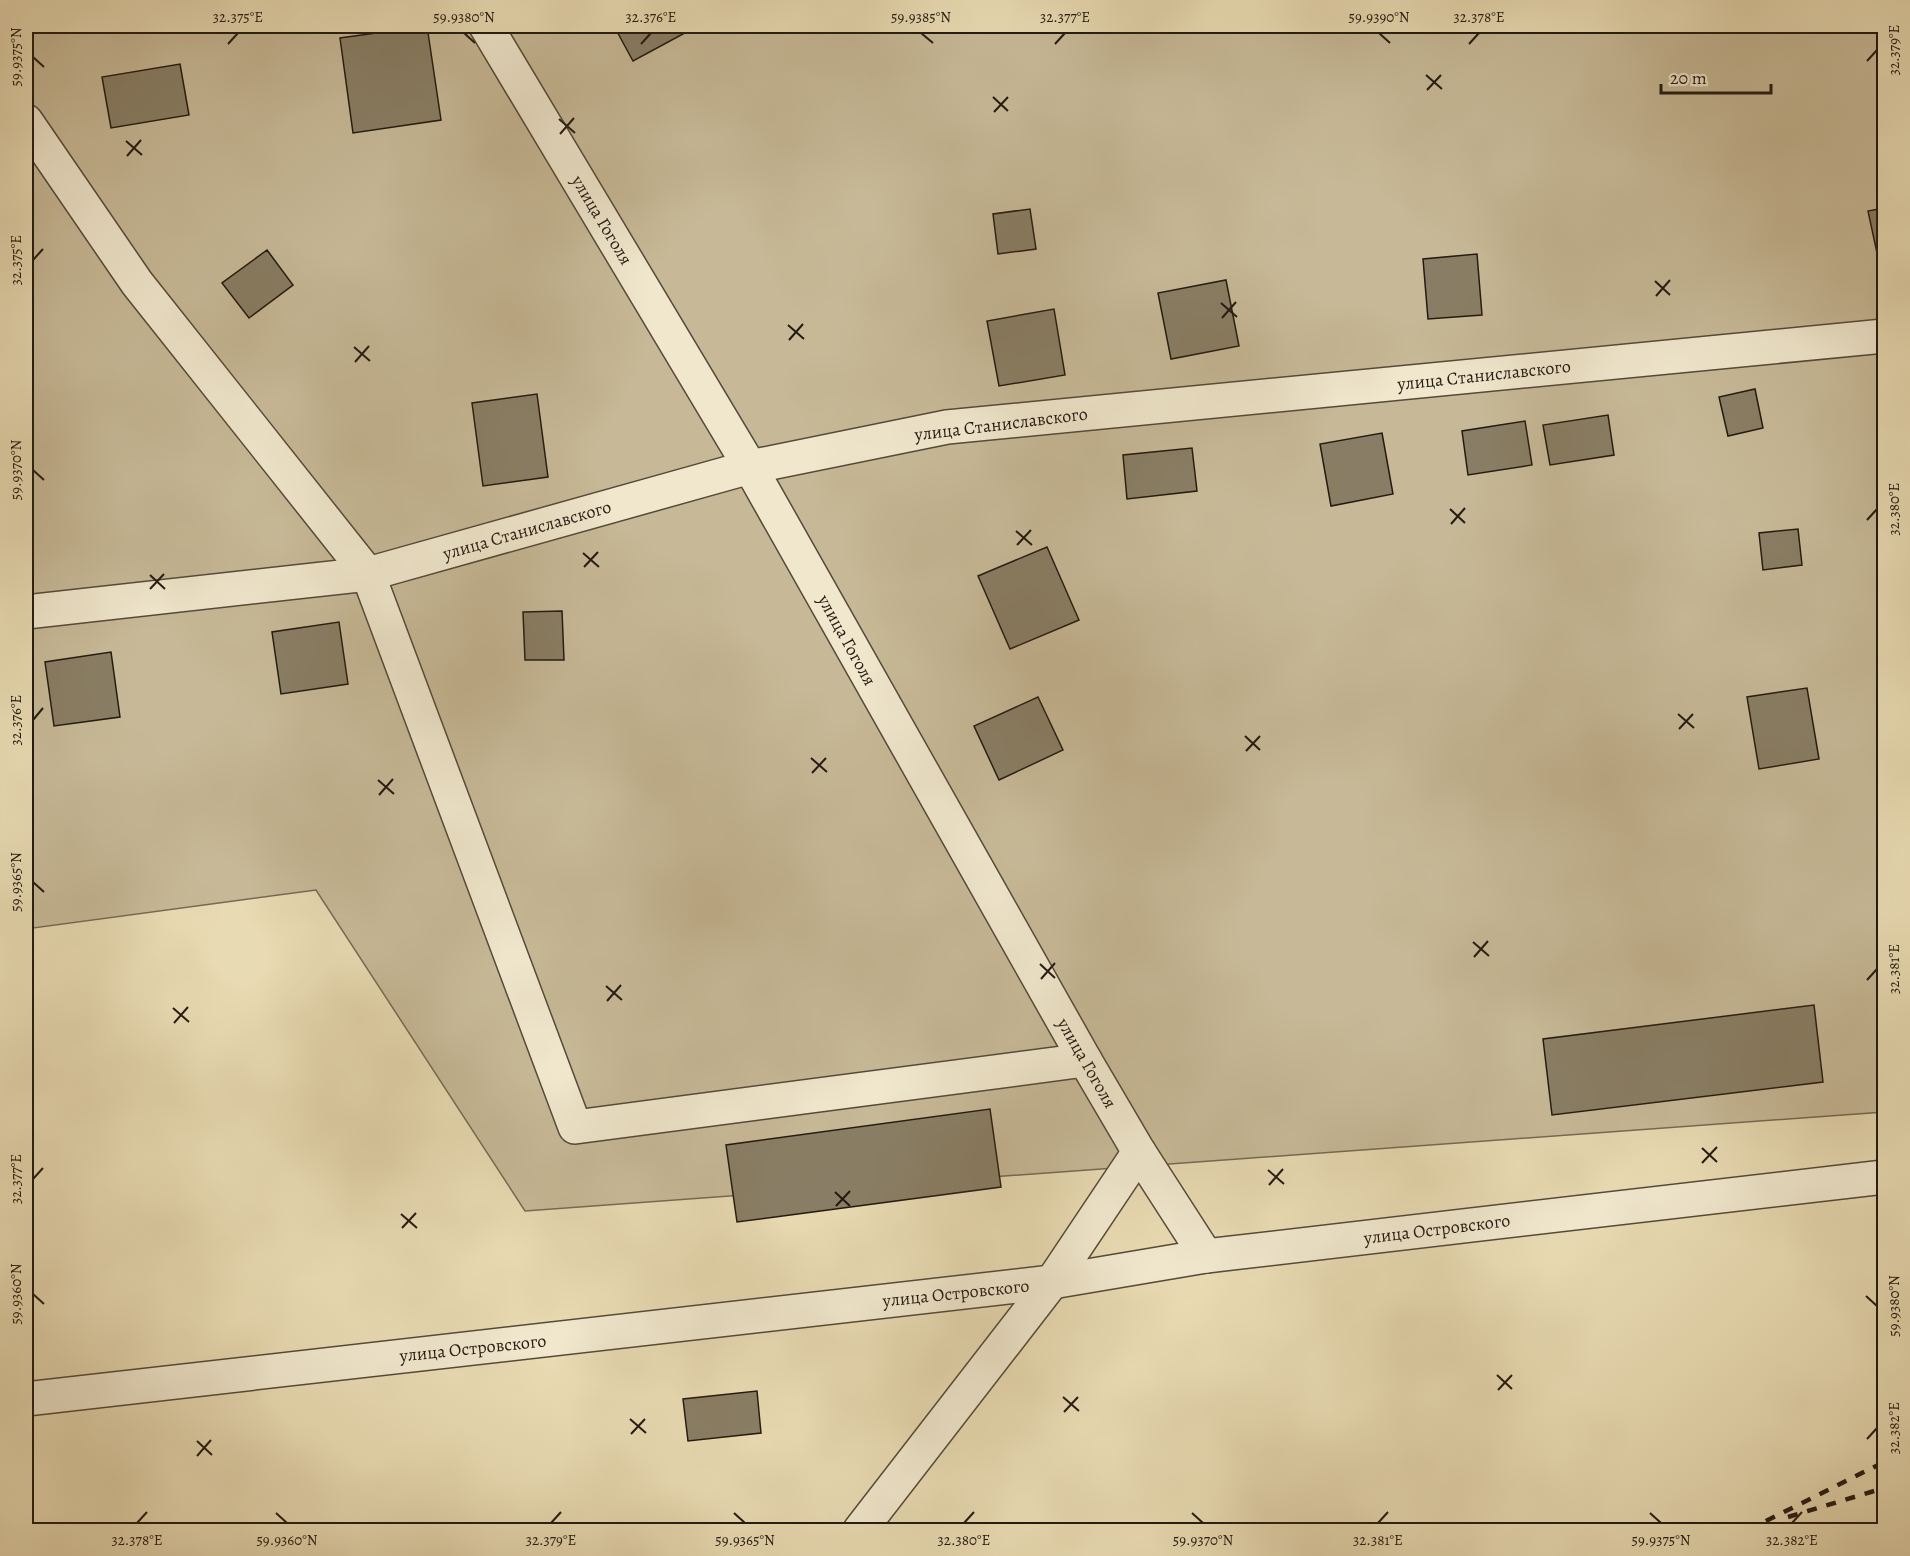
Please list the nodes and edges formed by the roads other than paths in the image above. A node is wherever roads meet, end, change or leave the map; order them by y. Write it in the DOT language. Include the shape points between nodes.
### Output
graph roads {
  1 [pos="486,26"];
  2 [pos="26,121"];
  3 [pos="1884,336"];
  4 [pos="750,467"];
  5 [pos="368,574"];
  6 [pos="26,612"];
  7 [pos="1085,1060"];
  8 [pos="1139,1152"];
  9 [pos="1884,1177"];
  10 [pos="1206,1256"];
  11 [pos="1052,1282"];
  12 [pos="26,1399"];
  13 [pos="860,1530"];
  1 -- 4 [label="street, улица Гоголя"];
  2 -- 5 [label="street" via="137,283"];
  3 -- 4 [label="street, улица Станиславского" via="947,427"];
  4 -- 5 [label="street, улица Станиславского"];
  4 -- 7 [label="street, улица Гоголя"];
  5 -- 6 [label="street, улица Станиславского"];
  5 -- 7 [label="street" via="575,1128"];
  7 -- 8 [label="street, улица Гоголя"];
  8 -- 10 [label="street, улица Гоголя"];
  8 -- 11 [label="street"];
  9 -- 10 [label="street, улица Островского"];
  10 -- 11 [label="street, улица Островского"];
  11 -- 12 [label="street, улица Островского"];
  11 -- 13 [label="street"];
}
